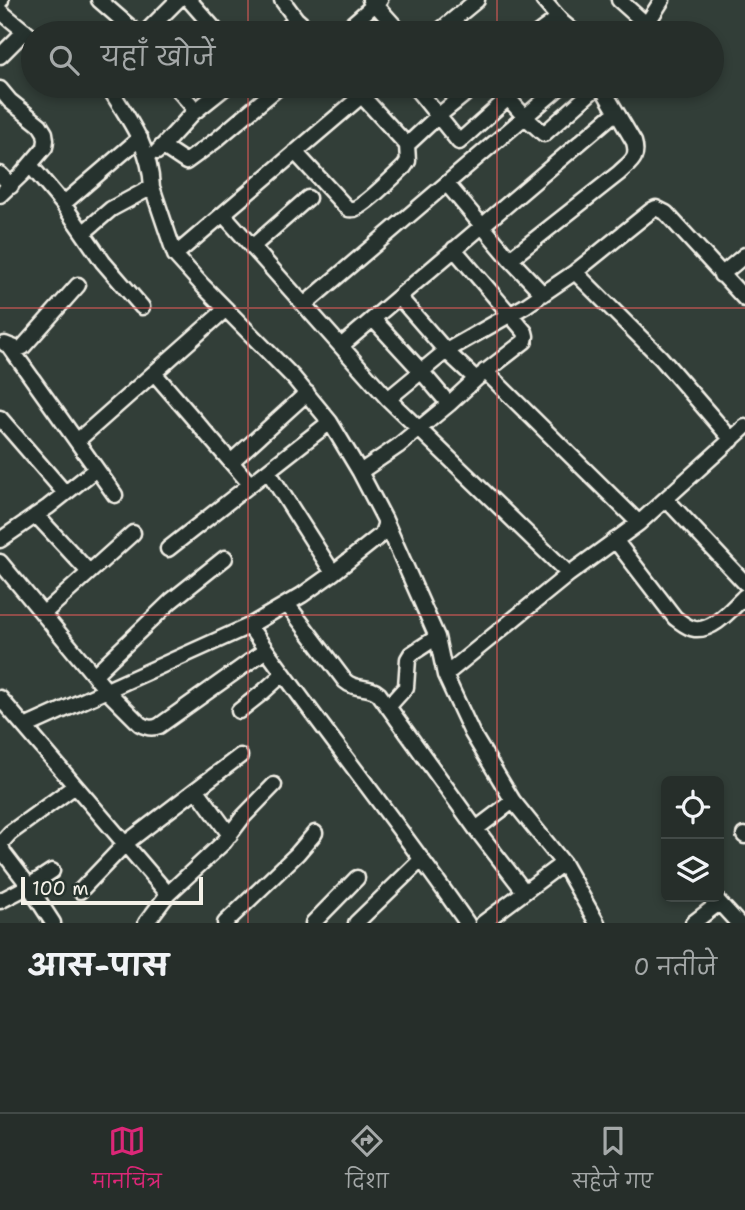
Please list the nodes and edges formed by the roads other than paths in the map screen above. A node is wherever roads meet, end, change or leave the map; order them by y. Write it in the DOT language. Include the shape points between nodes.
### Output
graph roads {
  1 [pos="99,0"];
  2 [pos="178,0"];
  3 [pos="189,0"];
  4 [pos="282,0"];
  5 [pos="477,0"];
  6 [pos="543,0"];
  7 [pos="619,0"];
  8 [pos="662,0"];
  9 [pos="375,1"];
  10 [pos="162,6"];
  11 [pos="0,11"];
  12 [pos="296,19"];
  13 [pos="123,21"];
  14 [pos="153,21"];
  15 [pos="207,21"];
  16 [pos="298,21"];
  17 [pos="354,21"];
  18 [pos="391,21"];
  19 [pos="452,21"];
  20 [pos="561,21"];
  21 [pos="637,21"];
  22 [pos="649,21"];
  23 [pos="21,28"];
  24 [pos="21,41"];
  25 [pos="0,56"];
  26 [pos="0,89"];
  27 [pos="115,98"];
  28 [pos="185,98"];
  29 [pos="214,98"];
  30 [pos="266,98"];
  31 [pos="359,98"];
  32 [pos="372,98"];
  33 [pos="424,98"];
  34 [pos="460,98"];
  35 [pos="507,98"];
  36 [pos="509,98"];
  37 [pos="547,98"];
  38 [pos="585,98"];
  39 [pos="607,98"];
  40 [pos="616,112"];
  41 [pos="193,113"];
  42 [pos="438,116"];
  43 [pos="525,117"];
  44 [pos="140,138"];
  45 [pos="407,145"];
  46 [pos="162,146"];
  47 [pos="295,152"];
  48 [pos="148,160"];
  49 [pos="30,165"];
  50 [pos="0,174"];
  51 [pos="447,184"];
  52 [pos="152,187"];
  53 [pos="5,191"];
  54 [pos="308,198"];
  55 [pos="63,204"];
  56 [pos="223,214"];
  57 [pos="481,226"];
  58 [pos="83,233"];
  59 [pos="252,247"];
  60 [pos="454,249"];
  61 [pos="175,255"];
  62 [pos="745,255"];
  63 [pos="510,259"];
  64 [pos="575,272"];
  65 [pos="721,275"];
  66 [pos="78,285"];
  67 [pos="543,294"];
  68 [pos="399,296"];
  69 [pos="745,299"];
  70 [pos="304,305"];
  71 [pos="142,307"];
  72 [pos="226,309"];
  73 [pos="511,314"];
  74 [pos="373,319"];
  75 [pos="5,345"];
  76 [pos="341,346"];
  77 [pos="446,351"];
  78 [pos="421,371"];
  79 [pos="154,373"];
  80 [pos="481,375"];
  81 [pos="307,393"];
  82 [pos="388,399"];
  83 [pos="449,404"];
  84 [pos="0,418"];
  85 [pos="331,422"];
  86 [pos="745,427"];
  87 [pos="418,429"];
  88 [pos="732,440"];
  89 [pos="76,441"];
  90 [pos="231,462"];
  91 [pos="96,469"];
  92 [pos="268,471"];
  93 [pos="360,472"];
  94 [pos="250,484"];
  95 [pos="65,493"];
  96 [pos="116,495"];
  97 [pos="666,499"];
  98 [pos="36,515"];
  99 [pos="385,520"];
  100 [pos="639,523"];
  101 [pos="133,533"];
  102 [pos="0,540"];
  103 [pos="615,540"];
  104 [pos="168,549"];
  105 [pos="225,558"];
  106 [pos="0,562"];
  107 [pos="89,572"];
  108 [pos="333,573"];
  109 [pos="569,574"];
  110 [pos="745,583"];
  111 [pos="745,596"];
  112 [pos="287,604"];
  113 [pos="43,614"];
  114 [pos="249,626"];
  115 [pos="437,637"];
  116 [pos="266,650"];
  117 [pos="283,674"];
  118 [pos="94,675"];
  119 [pos="445,675"];
  120 [pos="107,691"];
  121 [pos="1,702"];
  122 [pos="388,707"];
  123 [pos="239,711"];
  124 [pos="24,727"];
  125 [pos="240,756"];
  126 [pos="274,785"];
  127 [pos="75,786"];
  128 [pos="197,790"];
  129 [pos="513,801"];
  130 [pos="476,829"];
  131 [pos="315,833"];
  132 [pos="230,835"];
  133 [pos="126,843"];
  134 [pos="422,859"];
  135 [pos="563,863"];
  136 [pos="52,871"];
  137 [pos="357,877"];
  138 [pos="29,886"];
  139 [pos="80,891"];
  140 [pos="524,891"];
  141 [pos="168,894"];
  142 [pos="0,901"];
  143 [pos="714,902"];
  144 [pos="718,902"];
  145 [pos="745,918"];
  146 [pos="53,923"];
  147 [pos="146,923"];
  148 [pos="225,923"];
  149 [pos="313,923"];
  150 [pos="356,923"];
  151 [pos="467,923"];
  152 [pos="483,923"];
  153 [pos="597,923"];
  154 [pos="693,923"];
  155 [pos="739,923"];
  1 -- 13 [label="street"];
  2 -- 10 [label="street"];
  3 -- 15 [label="street"];
  4 -- 12 [label="street"];
  5 -- 19 [label="street"];
  6 -- 20 [label="street"];
  7 -- 21 [label="street"];
  8 -- 22 [label="street"];
  9 -- 17 [label="street"];
  9 -- 18 [label="street"];
  10 -- 14 [label="street"];
  11 -- 23 [label="street"];
  12 -- 16 [label="street"];
  24 -- 25 [label="street"];
  26 -- 49 [label="street" via="45,133 45,147"];
  27 -- 44 [label="street"];
  28 -- 41 [label="street"];
  29 -- 41 [label="street"];
  30 -- 46 [label="street" via="186,162"];
  31 -- 47 [label="street"];
  32 -- 45 [label="street"];
  33 -- 42 [label="street"];
  34 -- 42 [label="street"];
  35 -- 42 [label="street" via="459,142"];
  36 -- 43 [label="street"];
  37 -- 43 [label="street"];
  38 -- 43 [label="street" via="544,134"];
  39 -- 40 [label="street"];
  40 -- 57 [label="street"];
  40 -- 63 [label="street" via="634,142 635,157"];
  41 -- 46 [label="street"];
  42 -- 45 [label="street"];
  43 -- 51 [label="street"];
  44 -- 48 [label="street"];
  44 -- 55 [label="street"];
  45 -- 47 [label="street" via="404,167 352,209"];
  46 -- 48 [label="street"];
  47 -- 56 [label="street"];
  48 -- 52 [label="street"];
  49 -- 53 [label="street"];
  49 -- 55 [label="street"];
  50 -- 53 [label="street"];
  51 -- 57 [label="street"];
  51 -- 70 [label="street"];
  52 -- 58 [label="street" via="111,209"];
  52 -- 61 [label="street"];
  54 -- 59 [label="street"];
  55 -- 58 [label="street"];
  56 -- 59 [label="street"];
  56 -- 61 [label="street"];
  57 -- 60 [label="street"];
  57 -- 63 [label="street"];
  58 -- 71 [label="street"];
  59 -- 70 [label="street"];
  60 -- 68 [label="street"];
  60 -- 73 [label="street"];
  61 -- 72 [label="street"];
  62 -- 65 [label="street"];
  63 -- 67 [label="street"];
  64 -- 65 [label="street" via="656,208 666,213"];
  64 -- 67 [label="street"];
  64 -- 88 [label="street" via="661,358"];
  65 -- 69 [label="street"];
  66 -- 75 [label="street" via="23,347"];
  67 -- 73 [label="street"];
  68 -- 74 [label="street"];
  68 -- 77 [label="street"];
  70 -- 76 [label="street"];
  72 -- 79 [label="street"];
  72 -- 81 [label="street"];
  73 -- 77 [label="street"];
  73 -- 80 [label="street" via="525,341"];
  74 -- 76 [label="street"];
  74 -- 78 [label="street"];
  75 -- 89 [label="street"];
  76 -- 82 [label="street"];
  77 -- 78 [label="street"];
  77 -- 80 [label="street"];
  78 -- 82 [label="street"];
  78 -- 83 [label="street"];
  79 -- 89 [label="street"];
  79 -- 90 [label="street"];
  80 -- 83 [label="street"];
  80 -- 100 [label="street"];
  81 -- 85 [label="street"];
  81 -- 90 [label="street"];
  82 -- 87 [label="street"];
  83 -- 87 [label="street"];
  84 -- 95 [label="street"];
  85 -- 92 [label="street"];
  85 -- 93 [label="street"];
  86 -- 88 [label="street"];
  87 -- 93 [label="street"];
  87 -- 109 [label="street"];
  88 -- 97 [label="street"];
  89 -- 91 [label="street"];
  90 -- 94 [label="street"];
  91 -- 95 [label="street"];
  91 -- 96 [label="street"];
  92 -- 94 [label="street"];
  92 -- 108 [label="street"];
  93 -- 99 [label="street"];
  94 -- 104 [label="street"];
  95 -- 98 [label="street"];
  97 -- 100 [label="street"];
  97 -- 110 [label="street"];
  98 -- 102 [label="street"];
  98 -- 107 [label="street"];
  99 -- 108 [label="street" via="382,534"];
  99 -- 115 [label="street"];
  100 -- 103 [label="street"];
  101 -- 107 [label="street"];
  103 -- 109 [label="street"];
  103 -- 111 [label="street" via="675,618 694,629 724,616"];
  105 -- 118 [label="street" via="171,601"];
  106 -- 113 [label="street"];
  107 -- 113 [label="street"];
  108 -- 112 [label="street"];
  109 -- 119 [label="street"];
  112 -- 114 [label="street"];
  112 -- 122 [label="street" via="345,681 375,691"];
  113 -- 118 [label="street"];
  114 -- 116 [label="street"];
  114 -- 120 [label="street"];
  115 -- 119 [label="street"];
  115 -- 122 [label="street" via="411,654 406,687"];
  116 -- 117 [label="street"];
  116 -- 120 [label="street" via="155,727 139,724"];
  117 -- 123 [label="street"];
  117 -- 134 [label="street"];
  118 -- 120 [label="street"];
  119 -- 129 [label="street" via="472,733"];
  120 -- 124 [label="street"];
  121 -- 124 [label="street"];
  122 -- 130 [label="street"];
  124 -- 127 [label="street"];
  125 -- 128 [label="street"];
  126 -- 132 [label="street"];
  127 -- 133 [label="street"];
  127 -- 138 [label="street" via="1,843"];
  128 -- 132 [label="street"];
  128 -- 133 [label="street"];
  129 -- 130 [label="street"];
  129 -- 135 [label="street"];
  130 -- 140 [label="street"];
  131 -- 148 [label="street"];
  132 -- 141 [label="street"];
  133 -- 139 [label="street"];
  133 -- 141 [label="street"];
  134 -- 150 [label="street"];
  134 -- 151 [label="street"];
  135 -- 140 [label="street"];
  135 -- 153 [label="street"];
  136 -- 138 [label="street"];
  137 -- 149 [label="street"];
  138 -- 142 [label="street"];
  138 -- 146 [label="street"];
  140 -- 152 [label="street"];
  141 -- 147 [label="street"];
  143 -- 154 [label="street"];
  144 -- 155 [label="street"];
  145 -- 155 [label="street"];
}
